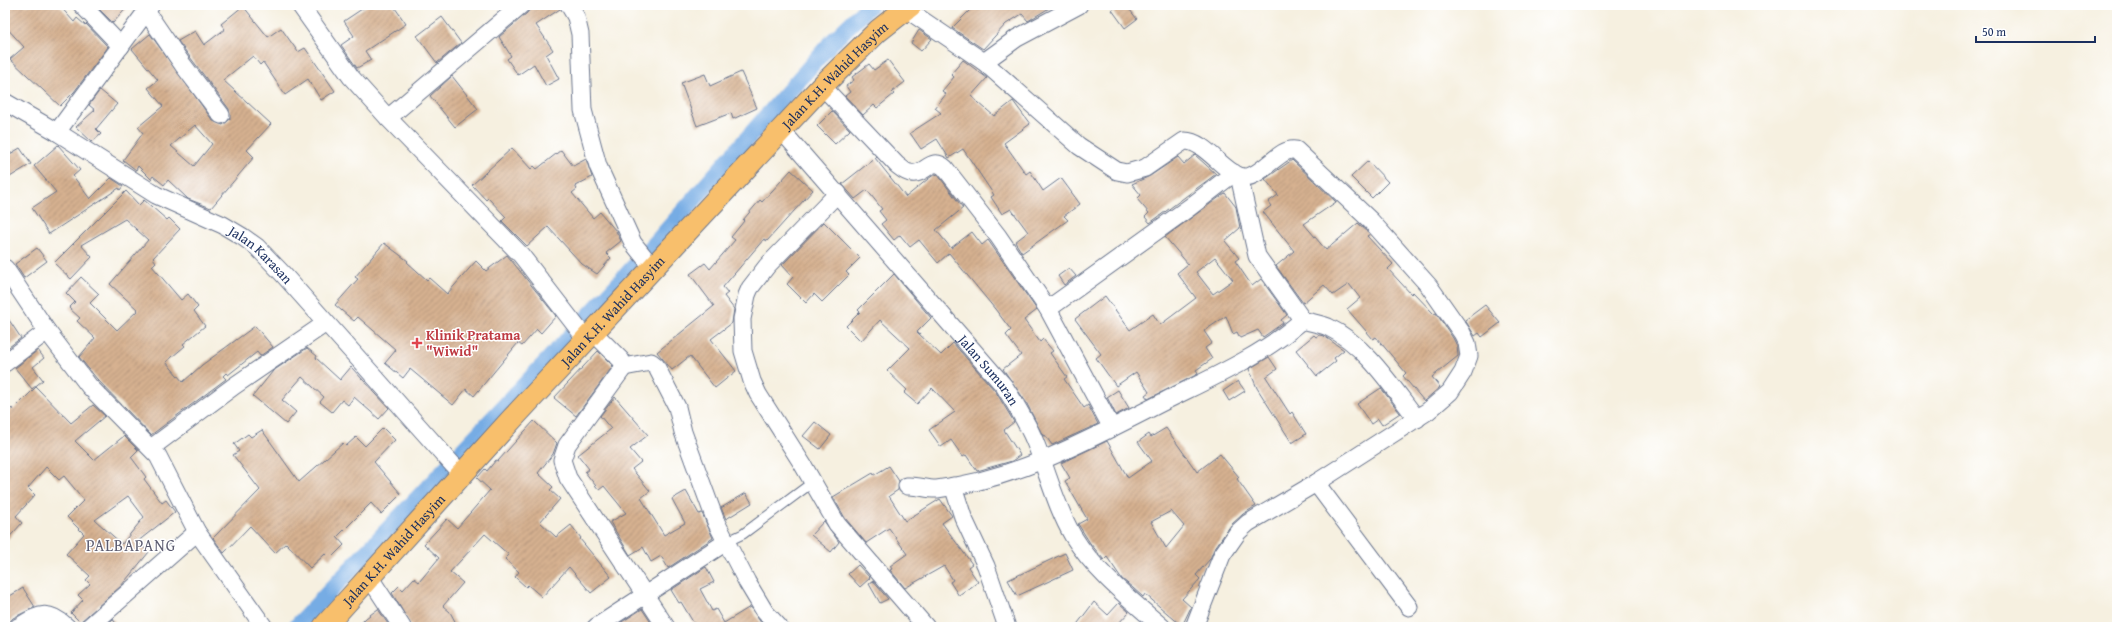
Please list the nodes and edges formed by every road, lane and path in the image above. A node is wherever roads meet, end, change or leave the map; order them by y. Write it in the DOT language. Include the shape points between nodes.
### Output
graph roads {
  1 [pos="82,5"];
  2 [pos="300,5"];
  3 [pos="521,5"];
  4 [pos="569,5"];
  5 [pos="1080,5"];
  6 [pos="908,7"];
  7 [pos="149,8"];
  8 [pos="121,46"];
  9 [pos="984,62"];
  10 [pos="822,87"];
  11 [pos="5,102"];
  12 [pos="221,116"];
  13 [pos="388,118"];
  14 [pos="782,131"];
  15 [pos="57,132"];
  16 [pos="1237,174"];
  17 [pos="838,193"];
  18 [pos="650,265"];
  19 [pos="5,268"];
  20 [pos="1048,309"];
  21 [pos="1302,320"];
  22 [pos="326,323"];
  23 [pos="47,331"];
  24 [pos="586,334"];
  25 [pos="5,363"];
  26 [pos="624,367"];
  27 [pos="1417,419"];
  28 [pos="1112,428"];
  29 [pos="151,448"];
  30 [pos="1042,462"];
  31 [pos="456,470"];
  32 [pos="813,482"];
  33 [pos="1316,483"];
  34 [pos="907,486"];
  35 [pos="953,486"];
  36 [pos="197,532"];
  37 [pos="726,542"];
  38 [pos="368,576"];
  39 [pos="645,594"];
  40 [pos="1409,607"];
  41 [pos="18,627"];
  42 [pos="67,627"];
  43 [pos="89,627"];
  44 [pos="264,627"];
  45 [pos="324,627"];
  46 [pos="402,627"];
  47 [pos="596,627"];
  48 [pos="666,627"];
  49 [pos="779,627"];
  50 [pos="926,627"];
  51 [pos="1006,627"];
  52 [pos="1162,627"];
  53 [pos="1194,627"];
  1 -- 8 [label="street"];
  2 -- 13 [label="street" via="336,58"];
  3 -- 13 [label="street"];
  4 -- 18 [label="street" via="576,17 580,34 582,97 598,166 633,243"];
  5 -- 9 [label="street" via="1017,38"];
  6 -- 9 [label="street"];
  6 -- 10 [label="main road, Jalan K.H. Wahid Hasyim" via="878,31"];
  7 -- 8 [label="street"];
  7 -- 12 [label="street" via="183,65"];
  8 -- 15 [label="street"];
  9 -- 16 [label="street" via="1079,146 1117,171 1127,173 1145,168 1180,142 1188,141 1196,143"];
  10 -- 14 [label="main road, Jalan K.H. Wahid Hasyim"];
  10 -- 20 [label="street" via="903,169 914,174 938,163 945,168 998,236"];
  11 -- 15 [label="street, Jalan Karasan"];
  13 -- 24 [label="street" via="499,230 567,316"];
  14 -- 17 [label="street, Jalan Sumuran"];
  14 -- 18 [label="main road, Jalan K.H. Wahid Hasyim"];
  15 -- 22 [label="street, Jalan Karasan" via="151,192 243,237 282,273"];
  16 -- 20 [label="street"];
  16 -- 21 [label="street" via="1257,256"];
  16 -- 27 [label="street" via="1250,176 1287,151 1296,150 1371,222 1444,305 1467,343 1469,356 1463,372 1450,392"];
  17 -- 30 [label="street, Jalan Sumuran" via="1004,386 1025,419"];
  17 -- 32 [label="street" via="756,279 747,295 742,319 743,351 752,381 764,405"];
  18 -- 24 [label="main road, Jalan K.H. Wahid Hasyim"];
  19 -- 23 [label="street"];
  20 -- 28 [label="street"];
  21 -- 27 [label="street" via="1327,327 1355,345"];
  21 -- 28 [label="street" via="1289,332 1237,366"];
  22 -- 29 [label="street" via="234,386"];
  22 -- 31 [label="street, Jalan Karasan"];
  23 -- 25 [label="street"];
  23 -- 29 [label="street" via="89,386"];
  24 -- 26 [label="street" via="621,360"];
  24 -- 31 [label="main road, Jalan K.H. Wahid Hasyim"];
  26 -- 37 [label="street" via="651,362 656,366 677,407 683,432"];
  26 -- 39 [label="street" via="567,445 562,460 576,492"];
  27 -- 33 [label="street"];
  28 -- 30 [label="street"];
  29 -- 36 [label="street"];
  30 -- 35 [label="street"];
  30 -- 52 [label="street, Jalan Sumuran" via="1063,514 1082,548 1102,573"];
  31 -- 38 [label="main road, Jalan K.H. Wahid Hasyim"];
  32 -- 37 [label="lane" via="743,534"];
  32 -- 50 [label="street" via="846,536"];
  33 -- 40 [label="street"];
  33 -- 53 [label="street" via="1248,523 1238,532 1222,555"];
  34 -- 35 [label="street" via="934,489"];
  35 -- 51 [label="street" via="963,517 986,566"];
  36 -- 43 [label="street"];
  36 -- 44 [label="street"];
  37 -- 39 [label="street"];
  37 -- 49 [label="street" via="765,612"];
  38 -- 45 [label="main road, Jalan K.H. Wahid Hasyim"];
  38 -- 46 [label="street"];
  39 -- 47 [label="street"];
  39 -- 48 [label="street"];
  41 -- 42 [label="street" via="46,614"];
}
